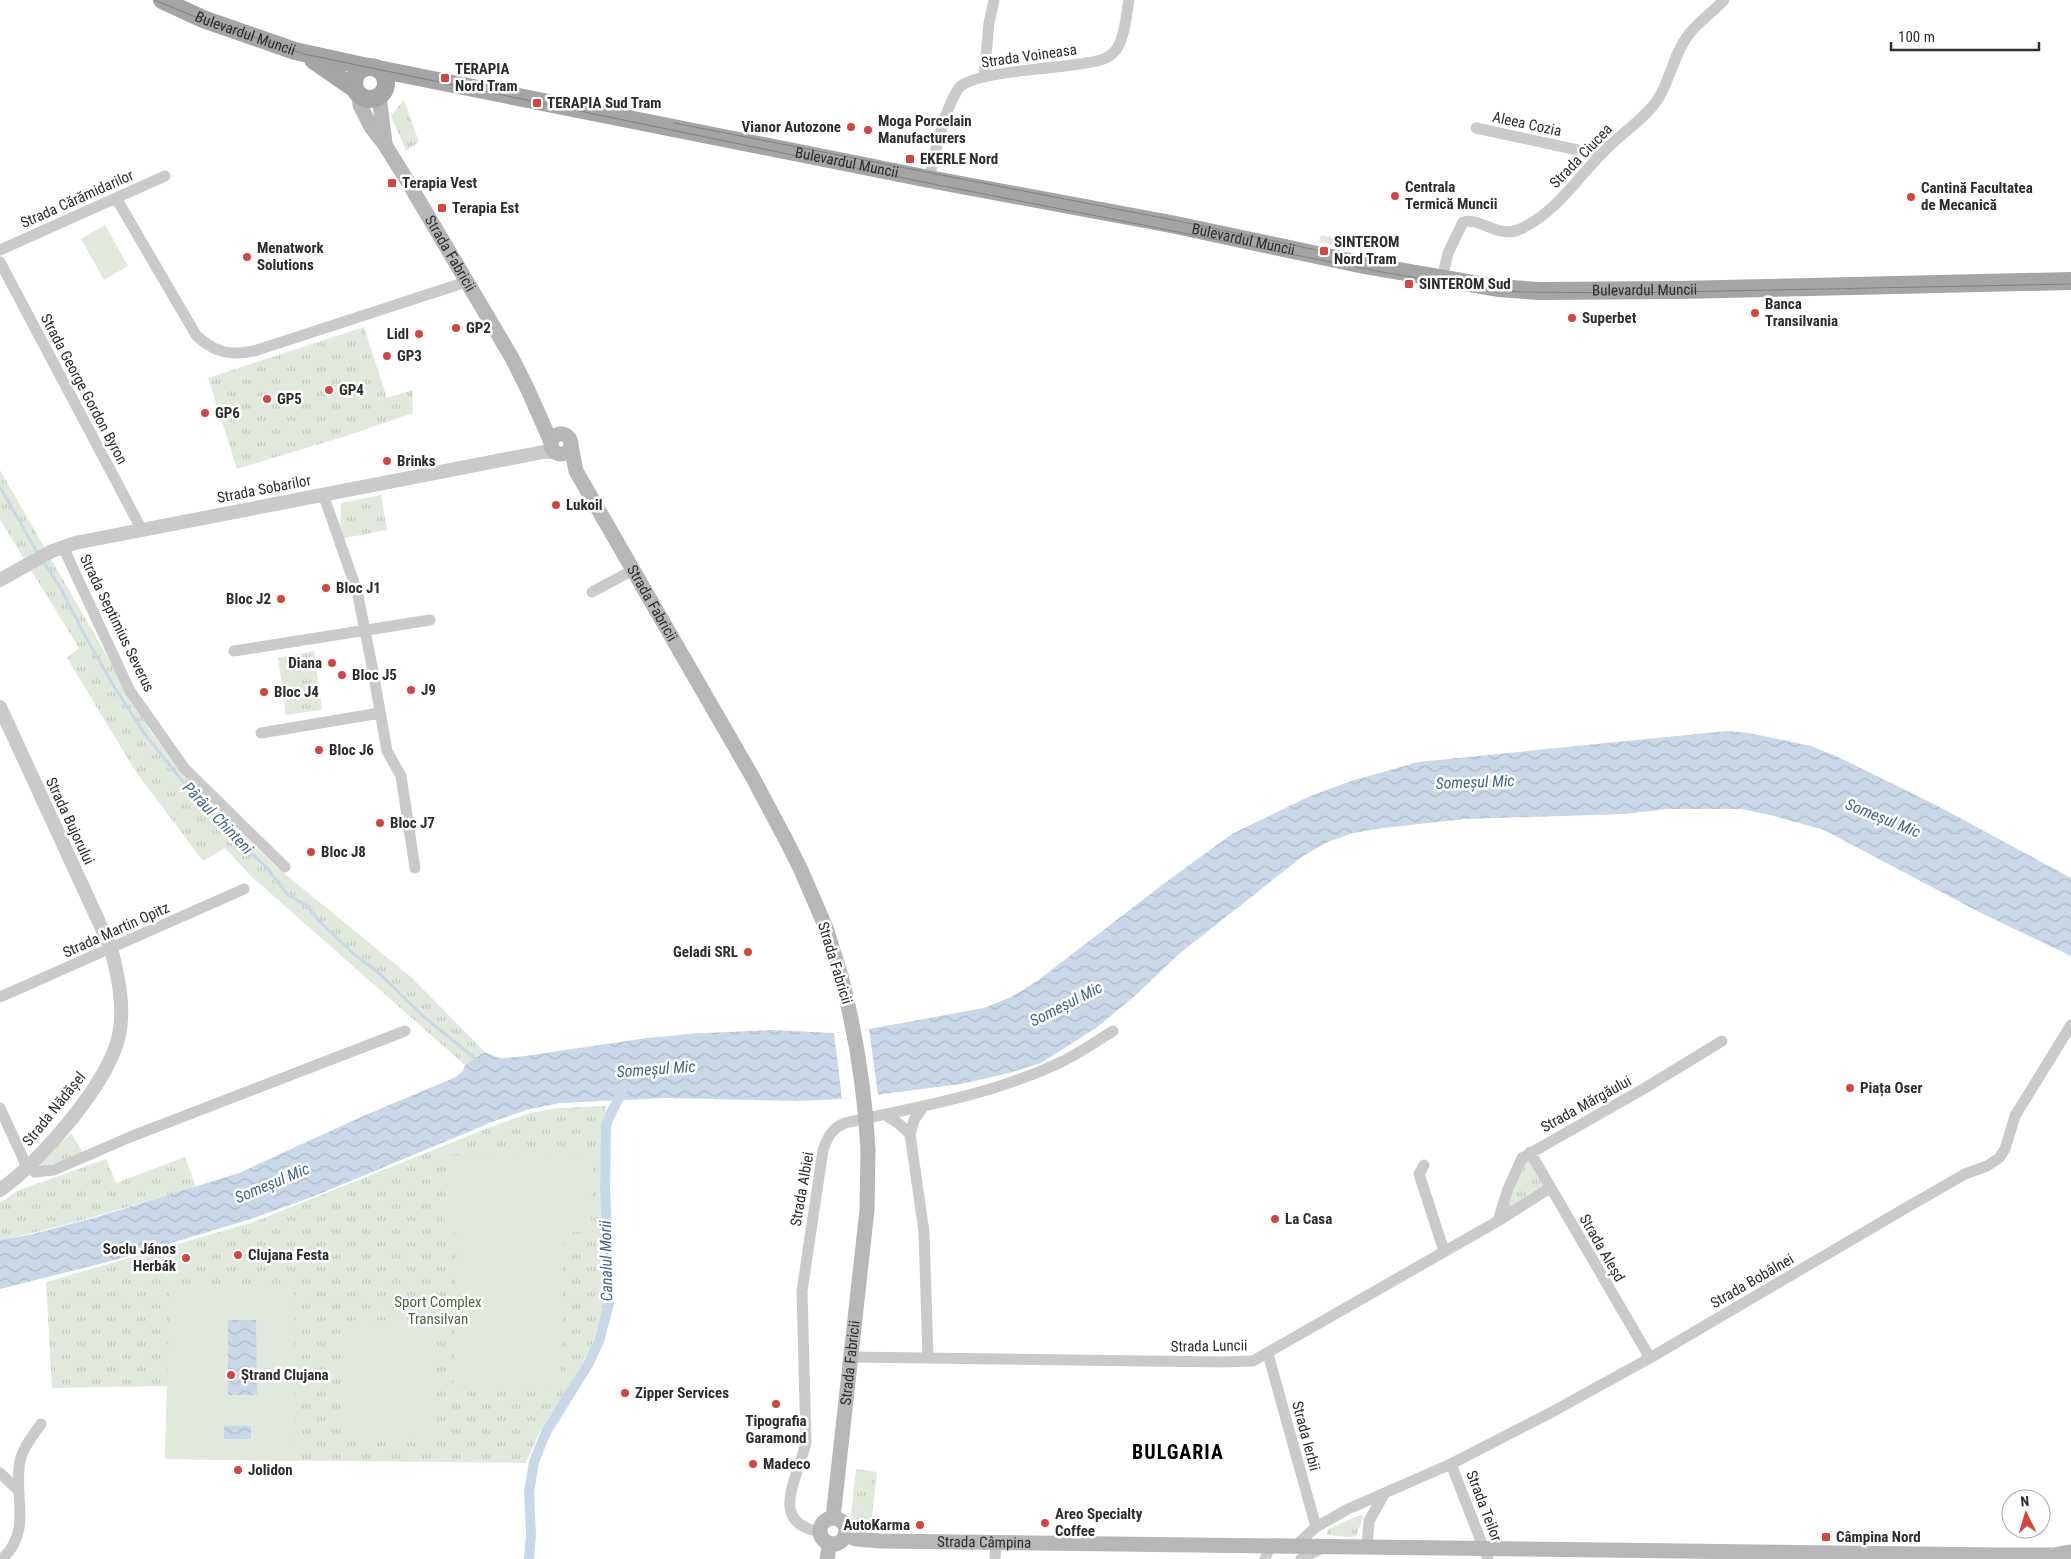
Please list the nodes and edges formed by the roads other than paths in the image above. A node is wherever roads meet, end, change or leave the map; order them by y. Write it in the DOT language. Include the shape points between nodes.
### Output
graph roads {
  1 [pos="162,0"];
  2 [pos="994,0"];
  3 [pos="1129,0"];
  4 [pos="1724,0"];
  5 [pos="302,53"];
  6 [pos="373,68"];
  7 [pos="984,76"];
  8 [pos="428,79"];
  9 [pos="357,92"];
  10 [pos="381,94"];
  11 [pos="1476,128"];
  12 [pos="385,145"];
  13 [pos="1601,155"];
  14 [pos="166,176"];
  15 [pos="929,179"];
  16 [pos="116,198"];
  17 [pos="0,250"];
  18 [pos="0,262"];
  19 [pos="1442,279"];
  20 [pos="2071,281"];
  21 [pos="466,282"];
  22 [pos="528,390"];
  23 [pos="568,441"];
  24 [pos="551,450"];
  25 [pos="574,468"];
  26 [pos="323,494"];
  27 [pos="142,530"];
  28 [pos="58,549"];
  29 [pos="633,570"];
  30 [pos="0,580"];
  31 [pos="592,592"];
  32 [pos="430,620"];
  33 [pos="365,630"];
  34 [pos="234,652"];
  35 [pos="0,707"];
  36 [pos="380,713"];
  37 [pos="261,733"];
  38 [pos="285,867"];
  39 [pos="415,868"];
  40 [pos="244,889"];
  41 [pos="111,948"];
  42 [pos="0,997"];
  43 [pos="2071,1026"];
  44 [pos="405,1031"];
  45 [pos="1113,1031"];
  46 [pos="1722,1041"];
  47 [pos="923,1107"];
  48 [pos="0,1108"];
  49 [pos="884,1114"];
  50 [pos="910,1134"];
  51 [pos="1530,1152"];
  52 [pos="1424,1164"];
  53 [pos="27,1167"];
  54 [pos="1550,1188"];
  55 [pos="0,1190"];
  56 [pos="1498,1221"];
  57 [pos="1444,1251"];
  58 [pos="1268,1354"];
  59 [pos="851,1357"];
  60 [pos="928,1358"];
  61 [pos="1650,1358"];
  62 [pos="41,1424"];
  63 [pos="1451,1464"];
  64 [pos="0,1473"];
  65 [pos="19,1491"];
  66 [pos="1383,1496"];
  67 [pos="833,1518"];
  68 [pos="1316,1527"];
  69 [pos="845,1535"];
  70 [pos="825,1538"];
  71 [pos="996,1543"];
  72 [pos="1367,1548"];
  73 [pos="2071,1552"];
  74 [pos="1267,1553"];
  75 [pos="1298,1553"];
  76 [pos="1486,1554"];
  77 [pos="1615,1554"];
  78 [pos="1702,1555"];
  79 [pos="2054,1555"];
  80 [pos="2,1559"];
  81 [pos="827,1559"];
  82 [pos="995,1559"];
  83 [pos="2069,1559"];
  1 -- 5 [label="main road, Bulevardul Muncii" via="203,19"];
  2 -- 7 [label="street"];
  3 -- 7 [label="street, Strada Voineasa" via="1119,45 1109,56 1056,68"];
  4 -- 13 [label="street, Strada Ciucea" via="1683,42 1666,83 1650,110"];
  5 -- 6 [label="main road, Bulevardul Muncii"];
  5 -- 9 [label="main road, Bulevardul Muncii"];
  6 -- 8 [label="main road, Bulevardul Muncii"];
  6 -- 9 [label="main road" via="362,68 356,75"];
  6 -- 10 [label="main road" via="382,72 386,82"];
  7 -- 15 [label="street, Strada Voineasa" via="961,86 956,94 946,116"];
  8 -- 10 [label="main road, Bulevardul Muncii" via="407,83"];
  8 -- 15 [label="main road, Bulevardul Muncii"];
  9 -- 10 [label="main road" via="367,98"];
  9 -- 12 [label="main road, Strada Fabricii" via="370,127"];
  10 -- 12 [label="main road, Strada Fabricii"];
  11 -- 13 [label="street, Aleea Cozia"];
  12 -- 21 [label="main road, Strada Fabricii"];
  13 -- 19 [label="street, Strada Ciucea" via="1558,201 1525,226 1505,232 1474,222 1463,222 1448,253"];
  14 -- 16 [label="street, Strada Cărămidarilor"];
  15 -- 19 [label="main road, Bulevardul Muncii"];
  16 -- 17 [label="street, Strada Cărămidarilor"];
  16 -- 21 [label="street" via="196,335 206,345 225,353 254,351"];
  18 -- 27 [label="street, Strada George Gordon Byron"];
  19 -- 20 [label="main road, Bulevardul Muncii" via="1539,291"];
  21 -- 22 [label="main road, Strada Fabricii"];
  22 -- 23 [label="main road, Strada Fabricii"];
  22 -- 24 [label="main road, Strada Fabricii"];
  23 -- 24 [label="main road" via="564,454"];
  23 -- 25 [label="main road, Strada Fabricii"];
  24 -- 25 [label="main road, Strada Fabricii"];
  24 -- 26 [label="street, Strada Sobarilor"];
  25 -- 29 [label="main road, Strada Fabricii"];
  26 -- 27 [label="street, Strada Sobarilor"];
  26 -- 33 [label="street" via="357,591"];
  27 -- 28 [label="street, Strada Sobarilor"];
  28 -- 30 [label="street, Strada Sobarilor"];
  28 -- 38 [label="street, Strada Septimius Severus" via="130,691 185,768"];
  29 -- 31 [label="street"];
  29 -- 59 [label="main road, Strada Fabricii, bridge" via="749,770 801,870 826,928 854,1023 868,1142 867,1210"];
  32 -- 33 [label="street"];
  33 -- 34 [label="street"];
  33 -- 36 [label="street"];
  35 -- 41 [label="street, Strada Bujorului"];
  36 -- 37 [label="street"];
  36 -- 39 [label="street" via="387,751 401,776"];
  40 -- 41 [label="street, Strada Martin Opitz"];
  41 -- 42 [label="street, Strada Martin Opitz"];
  41 -- 53 [label="street, Strada Nădășel" via="121,1011 112,1058 78,1110"];
  43 -- 61 [label="street, Strada Bobâlnei" via="2015,1116 2006,1149 1999,1158 1965,1174"];
  44 -- 53 [label="street" via="130,1137 54,1170 35,1172"];
  45 -- 47 [label="street, Strada Albiei" via="1041,1071 973,1095"];
  46 -- 51 [label="street, Strada Mărgăului"];
  47 -- 49 [label="street, Strada Albiei"];
  47 -- 50 [label="street"];
  48 -- 53 [label="street"];
  49 -- 50 [label="street"];
  49 -- 70 [label="street, Strada Albiei" via="838,1126 827,1138 805,1258 802,1297 806,1442 794,1480 790,1507 797,1524"];
  50 -- 60 [label="street" via="924,1232"];
  51 -- 54 [label="street, Strada Aleșd"];
  51 -- 56 [label="street, Strada Mărgăului" via="1518,1166"];
  52 -- 57 [label="street" via="1419,1174"];
  53 -- 55 [label="street, Strada Nădășel"];
  54 -- 56 [label="street, Strada Luncii"];
  54 -- 61 [label="street, Strada Aleșd"];
  56 -- 57 [label="street, Strada Luncii"];
  57 -- 58 [label="street, Strada Luncii"];
  58 -- 60 [label="street, Strada Luncii" via="1245,1362"];
  58 -- 68 [label="street, Strada Ierbii"];
  59 -- 60 [label="street, Strada Luncii"];
  59 -- 67 [label="main road, Strada Fabricii"];
  61 -- 63 [label="street, Strada Bobâlnei"];
  62 -- 65 [label="street" via="20,1458"];
  63 -- 66 [label="street, Strada Bobâlnei"];
  63 -- 76 [label="street, Strada Teilor"];
  64 -- 65 [label="street"];
  65 -- 80 [label="street" via="18,1539"];
  66 -- 68 [label="street, Strada Bobâlnei" via="1348,1509"];
  66 -- 72 [label="street" via="1368,1521"];
  67 -- 69 [label="main road" via="842,1522 846,1528"];
  67 -- 70 [label="main road" via="824,1522"];
  68 -- 75 [label="street, Strada Bobâlnei"];
  69 -- 70 [label="main road" via="837,1543"];
  69 -- 71 [label="main road, Strada Câmpina" via="865,1541"];
  70 -- 81 [label="main road"];
  71 -- 74 [label="main road, Strada Câmpina"];
  71 -- 82 [label="street"];
  72 -- 75 [label="main road, Strada Câmpina" via="1325,1546"];
  72 -- 76 [label="main road, Strada Câmpina"];
  73 -- 79 [label="main road, Strada Câmpina"];
  74 -- 75 [label="main road, Strada Câmpina"];
  76 -- 77 [label="main road, Strada Câmpina"];
  77 -- 78 [label="main road, Strada Câmpina"];
  78 -- 79 [label="main road, Strada Câmpina"];
  79 -- 83 [label="main road, Strada Câmpina"];
}
